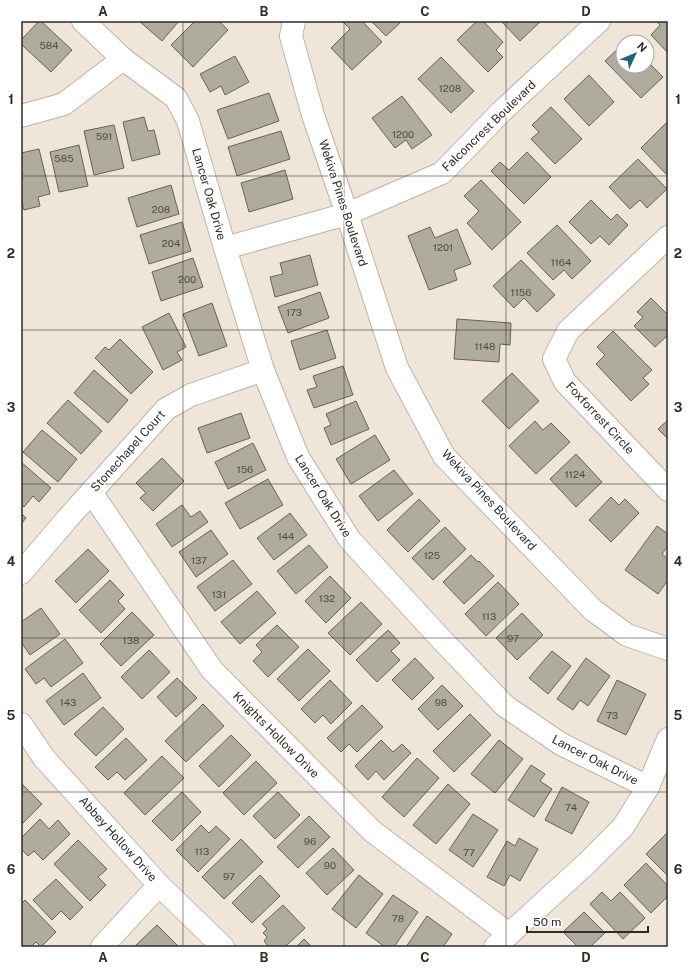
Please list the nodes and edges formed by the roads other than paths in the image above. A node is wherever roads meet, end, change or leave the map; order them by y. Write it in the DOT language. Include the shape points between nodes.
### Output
graph roads {
  1 [pos="83,21"];
  2 [pos="294,21"];
  3 [pos="599,21"];
  4 [pos="123,59"];
  5 [pos="21,116"];
  6 [pos="347,214"];
  7 [pos="668,237"];
  8 [pos="225,248"];
  9 [pos="263,370"];
  10 [pos="668,490"];
  11 [pos="91,492"];
  12 [pos="21,573"];
  13 [pos="668,649"];
  14 [pos="21,724"];
  15 [pos="668,739"];
  16 [pos="648,787"];
  17 [pos="159,885"];
  18 [pos="502,940"];
  19 [pos="102,947"];
  20 [pos="223,947"];
  1 -- 4 [label="street, Lancer Oak Drive"];
  2 -- 6 [label="street, Wekiva Pines Boulevard" via="291,36 313,115"];
  3 -- 6 [label="street, Falconcrest Boulevard" via="501,112 442,173"];
  4 -- 5 [label="street" via="64,104"];
  4 -- 8 [label="street, Lancer Oak Drive" via="176,98 188,121"];
  6 -- 8 [label="street, Falconcrest Boulevard"];
  6 -- 13 [label="street, Wekiva Pines Boulevard" via="397,368 444,456 593,610 627,635"];
  7 -- 10 [label="street, Foxforrest Circle" via="568,331 554,359 565,382"];
  8 -- 9 [label="street, Lancer Oak Drive"];
  9 -- 11 [label="street, Stonechapel Court" via="191,395 166,409"];
  9 -- 16 [label="street, Lancer Oak Drive" via="298,457 350,540 441,639 505,706 561,744"];
  11 -- 12 [label="street, Stonechapel Court"];
  11 -- 18 [label="street, Knights Hollow Drive" via="212,670 372,831"];
  14 -- 17 [label="street, Abbey Hollow Drive" via="44,758"];
  15 -- 16 [label="street"];
  16 -- 18 [label="street" via="623,827"];
  17 -- 19 [label="street"];
  17 -- 20 [label="street, Abbey Hollow Drive"];
}
